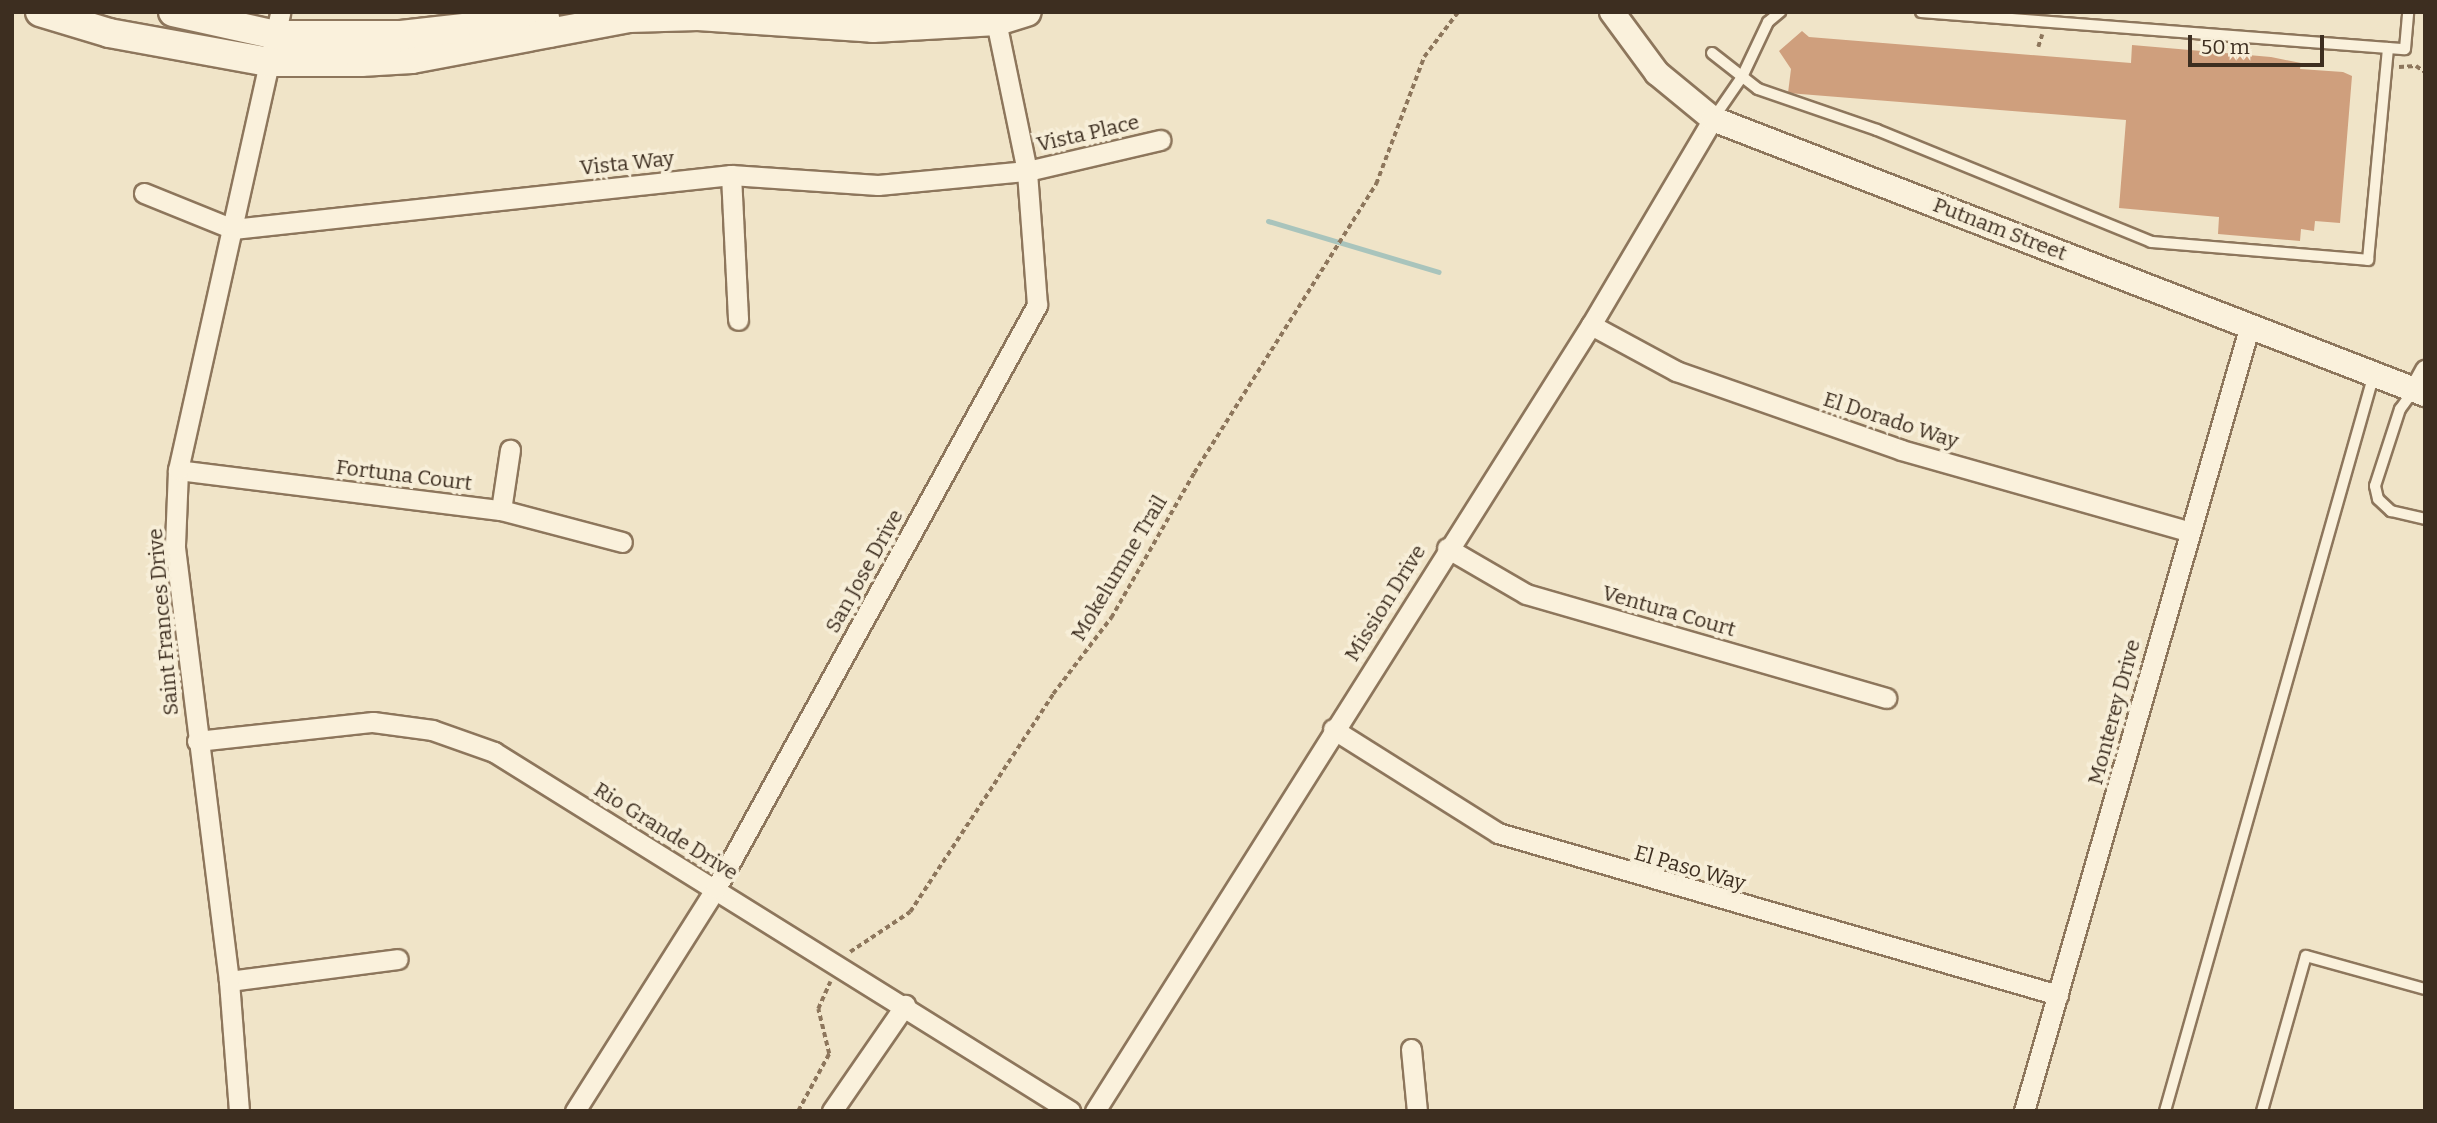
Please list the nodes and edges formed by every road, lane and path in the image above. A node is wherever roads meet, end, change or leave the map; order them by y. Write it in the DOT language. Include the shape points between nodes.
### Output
graph roads {
  1 [pos="40,12"];
  2 [pos="526,12"];
  3 [pos="1027,12"];
  4 [pos="1458,12"];
  5 [pos="1612,12"];
  6 [pos="1780,12"];
  7 [pos="1922,12"];
  8 [pos="2408,12"];
  9 [pos="182,13"];
  10 [pos="2062,16"];
  11 [pos="995,17"];
  12 [pos="548,24"];
  13 [pos="275,36"];
  14 [pos="2388,48"];
  15 [pos="1712,53"];
  16 [pos="2386,68"];
  17 [pos="2425,72"];
  18 [pos="1742,77"];
  19 [pos="1713,119"];
  20 [pos="1160,140"];
  21 [pos="1027,171"];
  22 [pos="731,175"];
  23 [pos="144,193"];
  24 [pos="233,229"];
  25 [pos="738,320"];
  26 [pos="1591,325"];
  27 [pos="2250,325"];
  28 [pos="2374,373"];
  29 [pos="2422,384"];
  30 [pos="510,450"];
  31 [pos="177,470"];
  32 [pos="500,510"];
  33 [pos="2425,519"];
  34 [pos="2187,531"];
  35 [pos="622,542"];
  36 [pos="1447,548"];
  37 [pos="1886,698"];
  38 [pos="1333,729"];
  39 [pos="197,741"];
  40 [pos="716,888"];
  41 [pos="398,959"];
  42 [pos="839,968"];
  43 [pos="229,981"];
  44 [pos="2425,989"];
  45 [pos="2058,995"];
  46 [pos="905,1005"];
  47 [pos="1411,1049"];
  48 [pos="239,1111"];
  49 [pos="575,1111"];
  50 [pos="798,1111"];
  51 [pos="832,1111"];
  52 [pos="1070,1111"];
  53 [pos="1095,1111"];
  54 [pos="1417,1111"];
  55 [pos="2024,1111"];
  56 [pos="2165,1111"];
  57 [pos="2262,1111"];
  1 -- 13 [label="main road" via="109,33"];
  2 -- 13 [label="main road" via="481,26 401,35"];
  3 -- 11 [label="main road"];
  4 -- 42 [label="path, Mokelumne Trail" via="1424,57 1376,184 1194,473 1111,618 1052,694 918,902 898,923 859,942"];
  5 -- 19 [label="street, Putnam Street" via="1657,73"];
  6 -- 18 [label="lane" via="1768,22"];
  7 -- 10 [label="lane"];
  8 -- 14 [label="lane" via="2405,49"];
  9 -- 13 [label="main road"];
  10 -- 14 [label="lane"];
  11 -- 12 [label="main road" via="873,28 643,18"];
  11 -- 21 [label="street, San Jose Drive"];
  12 -- 13 [label="main road" via="412,59"];
  13 -- 24 [label="street, Saint Frances Drive"];
  14 -- 16 [label="lane"];
  15 -- 18 [label="lane"];
  16 -- 17 [label="path" via="2416,66"];
  16 -- 18 [label="lane" via="2368,260 2151,242 1877,130 1758,89"];
  18 -- 19 [label="lane"];
  19 -- 26 [label="street, Mission Drive"];
  19 -- 27 [label="street, Putnam Street"];
  20 -- 21 [label="street, Vista Place"];
  21 -- 22 [label="street, Vista Way" via="878,185"];
  21 -- 40 [label="street, San Jose Drive" via="1037,305"];
  22 -- 24 [label="street, Vista Way"];
  22 -- 25 [label="street"];
  23 -- 24 [label="street"];
  24 -- 31 [label="street, Saint Frances Drive"];
  26 -- 34 [label="street, El Dorado Way" via="1676,370 1901,450"];
  26 -- 36 [label="street, Mission Drive"];
  27 -- 28 [label="street, Putnam Street"];
  27 -- 34 [label="street, Monterey Drive"];
  28 -- 29 [label="street, Putnam Street"];
  28 -- 56 [label="lane"];
  29 -- 33 [label="lane" via="2400,409 2375,486 2378,499 2391,511"];
  30 -- 32 [label="street"];
  31 -- 32 [label="street, Fortuna Court"];
  31 -- 39 [label="street, Saint Frances Drive" via="175,545"];
  32 -- 35 [label="street, Fortuna Court"];
  34 -- 45 [label="street, Monterey Drive"];
  36 -- 37 [label="street, Ventura Court" via="1526,594"];
  36 -- 38 [label="street, Mission Drive"];
  38 -- 45 [label="street, El Paso Way" via="1498,833"];
  38 -- 53 [label="street, Mission Drive"];
  39 -- 40 [label="street, Rio Grande Drive" via="373,722 432,730 494,752"];
  39 -- 43 [label="street, Saint Frances Drive"];
  40 -- 42 [label="street, Rio Grande Drive"];
  40 -- 49 [label="street, San Jose Drive"];
  41 -- 43 [label="street"];
  42 -- 46 [label="street, Rio Grande Drive"];
  42 -- 50 [label="path, Mokelumne Trail" via="818,1004 829,1054"];
  43 -- 48 [label="street, Saint Frances Drive"];
  44 -- 57 [label="lane" via="2305,956"];
  45 -- 55 [label="street, Monterey Drive"];
  46 -- 51 [label="street"];
  46 -- 52 [label="street, Rio Grande Drive"];
  47 -- 54 [label="street"];
}
